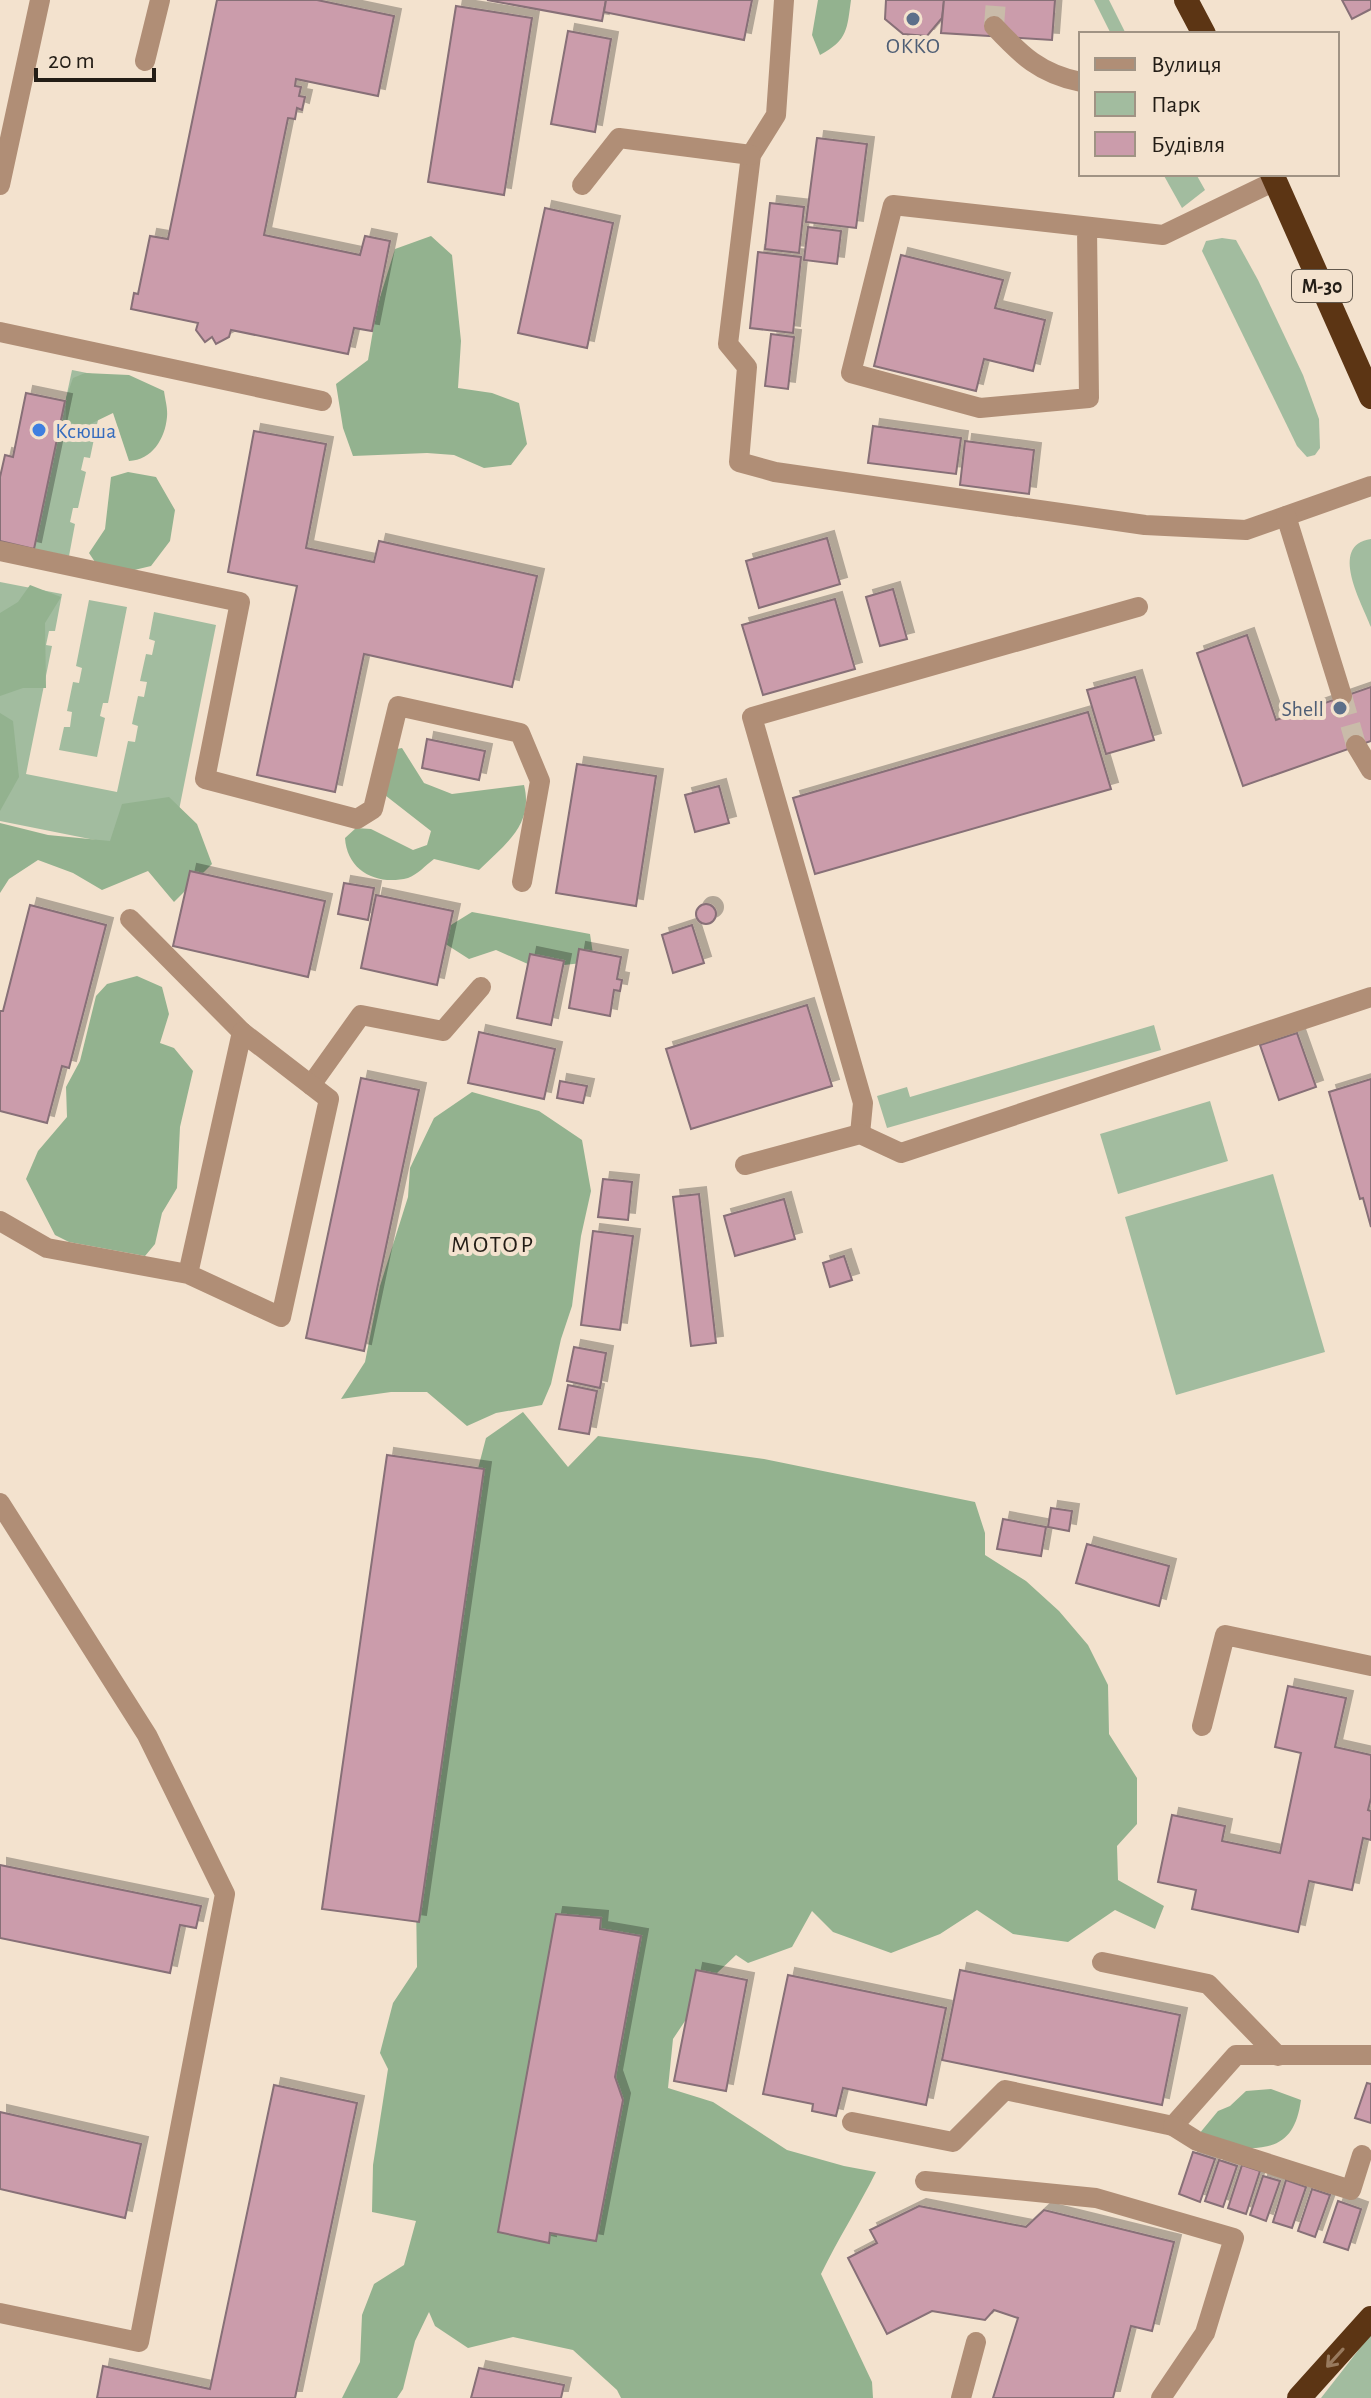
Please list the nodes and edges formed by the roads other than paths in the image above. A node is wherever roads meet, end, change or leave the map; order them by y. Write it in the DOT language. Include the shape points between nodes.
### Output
graph roads {
  1 [pos="40,0"];
  2 [pos="160,0"];
  3 [pos="784,0"];
  4 [pos="1186,0"];
  5 [pos="994,26"];
  6 [pos="1203,32"];
  7 [pos="145,61"];
  8 [pos="1079,82"];
  9 [pos="751,155"];
  10 [pos="1,176"];
  11 [pos="1273,178"];
  12 [pos="582,185"];
  13 [pos="1087,227"];
  14 [pos="0,332"];
  15 [pos="1371,397"];
  16 [pos="322,401"];
  17 [pos="1371,486"];
  18 [pos="1286,516"];
  19 [pos="0,551"];
  20 [pos="1138,607"];
  21 [pos="1342,696"];
  22 [pos="1356,745"];
  23 [pos="1371,770"];
  24 [pos="522,882"];
  25 [pos="130,919"];
  26 [pos="481,987"];
  27 [pos="1371,997"];
  28 [pos="242,1032"];
  29 [pos="311,1085"];
  30 [pos="860,1134"];
  31 [pos="745,1165"];
  32 [pos="0,1221"];
  33 [pos="188,1274"];
  34 [pos="0,1503"];
  35 [pos="1371,1666"];
  36 [pos="1202,1726"];
  37 [pos="1102,1962"];
  38 [pos="1371,2055"];
  39 [pos="1278,2056"];
  40 [pos="852,2122"];
  41 [pos="1173,2126"];
  42 [pos="1362,2155"];
  43 [pos="925,2181"];
  44 [pos="0,2313"];
  45 [pos="1371,2318"];
  46 [pos="976,2342"];
  47 [pos="961,2398"];
  48 [pos="1161,2398"];
  49 [pos="1299,2398"];
  1 -- 10 [label="street"];
  2 -- 7 [label="street"];
  3 -- 9 [label="street" via="776,115"];
  4 -- 6 [label="highway"];
  5 -- 8 [label="street" via="1027,60"];
  9 -- 12 [label="street" via="619,138"];
  9 -- 18 [label="street" via="728,344 747,367 739,462 775,472 1145,525 1246,530"];
  11 -- 13 [label="street" via="1163,235"];
  11 -- 15 [label="highway, М-30"];
  13 -- 13 [label="street" via="1089,398 980,408 851,373 893,205"];
  14 -- 16 [label="street"];
  17 -- 18 [label="street"];
  18 -- 21 [label="street"];
  19 -- 24 [label="street" via="240,602 205,779 357,819 373,809 398,706 520,733 540,781"];
  20 -- 30 [label="street" via="752,717 863,1103"];
  22 -- 23 [label="street"];
  25 -- 28 [label="street"];
  26 -- 29 [label="street" via="443,1031 361,1015"];
  27 -- 30 [label="street" via="901,1153"];
  28 -- 29 [label="street"];
  28 -- 33 [label="street"];
  29 -- 33 [label="street" via="329,1099 281,1317"];
  30 -- 31 [label="street"];
  32 -- 33 [label="street" via="47,1248"];
  34 -- 44 [label="street" via="147,1735 225,1894 139,2342"];
  35 -- 36 [label="street" via="1225,1635"];
  37 -- 39 [label="street" via="1208,1984"];
  38 -- 39 [label="street"];
  39 -- 41 [label="street" via="1236,2055"];
  40 -- 41 [label="street" via="953,2142 1005,2090"];
  41 -- 42 [label="street" via="1197,2141 1351,2190"];
  43 -- 48 [label="street" via="1096,2198 1234,2238 1205,2333"];
  45 -- 49 [label="highway, one-way"];
  46 -- 47 [label="street"];
}
